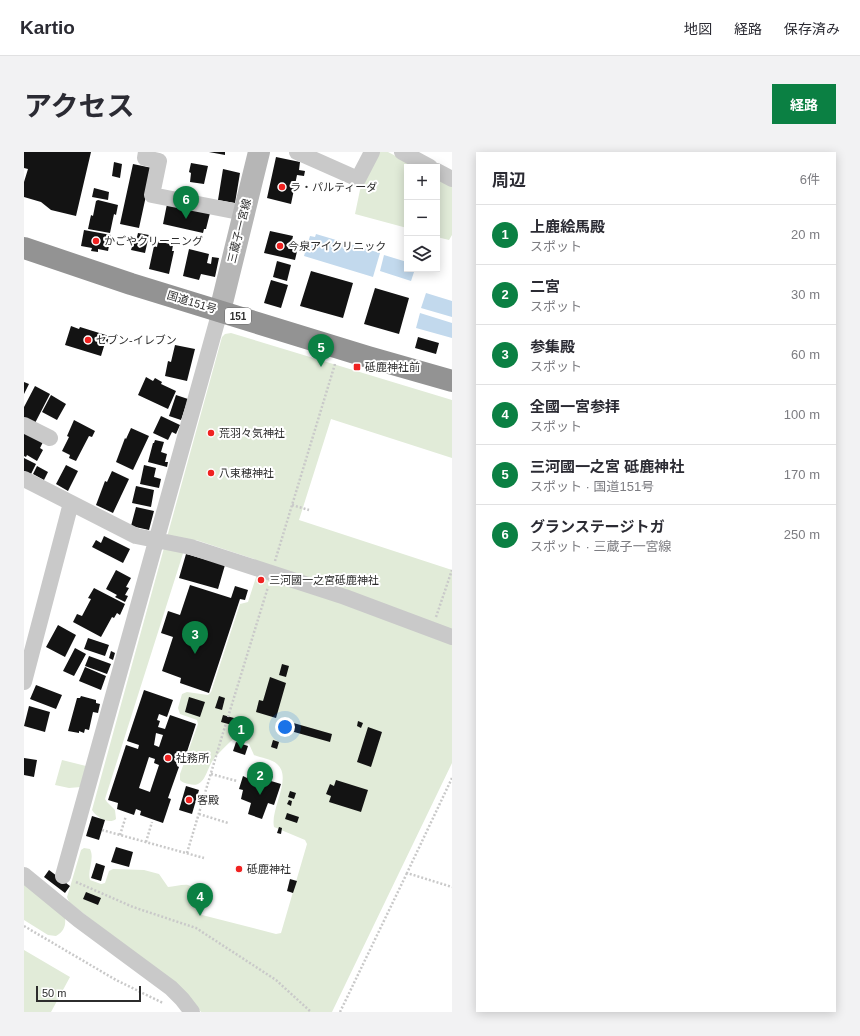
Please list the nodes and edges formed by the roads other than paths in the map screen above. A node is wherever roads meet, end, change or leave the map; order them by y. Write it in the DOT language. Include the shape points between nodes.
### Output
graph roads {
  1 [pos="146,152"];
  2 [pos="258,152"];
  3 [pos="297,152"];
  4 [pos="372,152"];
  5 [pos="402,152"];
  6 [pos="424,164"];
  7 [pos="440,173"];
  8 [pos="452,179"];
  9 [pos="244,213"];
  10 [pos="24,248"];
  11 [pos="220,311"];
  12 [pos="452,381"];
  13 [pos="24,426"];
  14 [pos="50,438"];
  15 [pos="24,478"];
  16 [pos="71,504"];
  17 [pos="155,540"];
  18 [pos="452,637"];
  19 [pos="24,682"];
  20 [pos="24,875"];
  21 [pos="63,876"];
  22 [pos="192,1012"];
  1 -- 9 [label="street" via="145,158 159,161 152,194"];
  2 -- 9 [label="main road, 三蔵子一宮線"];
  3 -- 4 [label="street" via="358,179"];
  5 -- 6 [label="street"];
  7 -- 8 [label="street"];
  9 -- 11 [label="main road, 三蔵子一宮線"];
  10 -- 11 [label="highway, 国道151号 / 151"];
  11 -- 12 [label="highway, 国道151号 / 151"];
  11 -- 17 [label="street"];
  13 -- 14 [label="street"];
  15 -- 16 [label="street"];
  16 -- 17 [label="street" via="136,536"];
  16 -- 19 [label="street"];
  17 -- 18 [label="street" via="191,547 272,573"];
  17 -- 21 [label="street"];
  20 -- 22 [label="street" via="78,920 171,988"];
}
